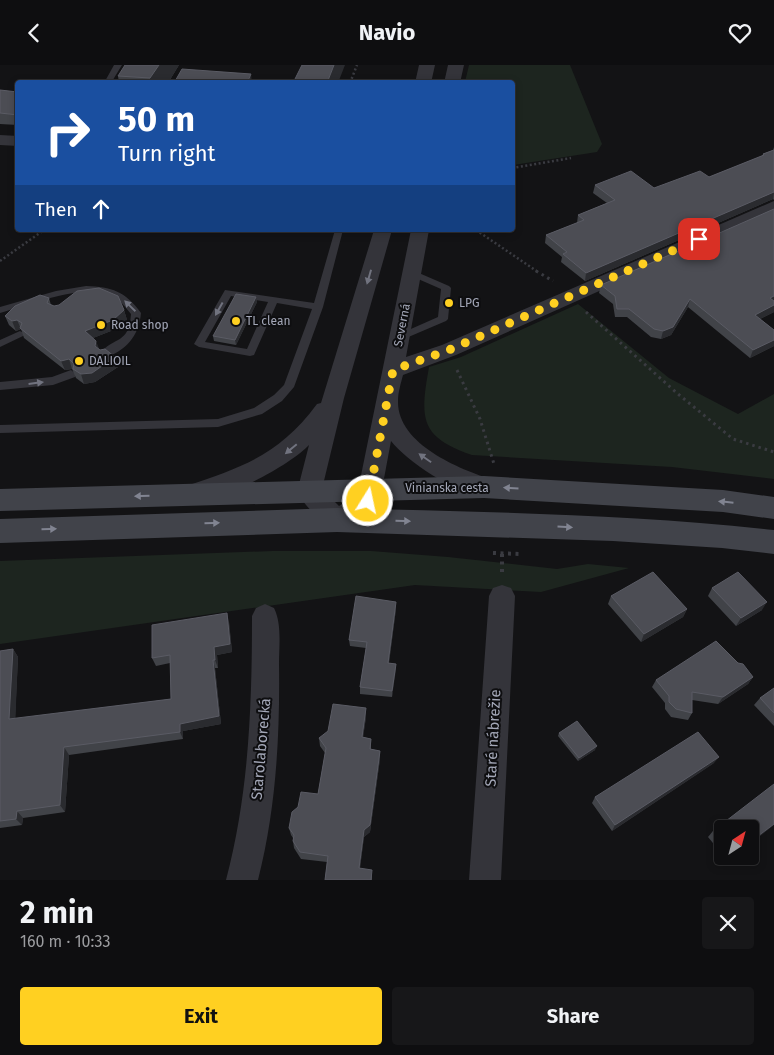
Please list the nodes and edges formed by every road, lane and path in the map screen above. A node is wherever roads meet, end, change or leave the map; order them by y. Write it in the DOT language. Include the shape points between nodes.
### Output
graph roads {
  1 [pos="118,65"];
  2 [pos="357,65"];
  3 [pos="427,65"];
  4 [pos="456,65"];
  5 [pos="109,80"];
  6 [pos="351,80"];
  7 [pos="424,80"];
  8 [pos="453,80"];
  9 [pos="0,140"];
  10 [pos="15,141"];
  11 [pos="571,159"];
  12 [pos="515,168"];
  13 [pos="774,207"];
  14 [pos="41,232"];
  15 [pos="339,232"];
  16 [pos="382,232"];
  17 [pos="420,232"];
  18 [pos="479,232"];
  19 [pos="0,261"];
  20 [pos="412,273"];
  21 [pos="75,291"];
  22 [pos="571,296"];
  23 [pos="274,299"];
  24 [pos="70,302"];
  25 [pos="318,307"];
  26 [pos="0,310"];
  27 [pos="20,334"];
  28 [pos="399,338"];
  29 [pos="0,344"];
  30 [pos="449,350"];
  31 [pos="104,354"];
  32 [pos="393,370"];
  33 [pos="70,374"];
  34 [pos="0,387"];
  35 [pos="333,398"];
  36 [pos="387,402"];
  37 [pos="0,429"];
  38 [pos="774,452"];
  39 [pos="490,480"];
  40 [pos="370,489"];
  41 [pos="309,492"];
  42 [pos="190,495"];
  43 [pos="0,500"];
  44 [pos="774,508"];
  45 [pos="336,520"];
  46 [pos="0,531"];
  47 [pos="774,543"];
  48 [pos="502,596"];
  49 [pos="265,616"];
  50 [pos="242,880"];
  51 [pos="485,880"];
  1 -- 5 [label="lane"];
  2 -- 6 [label="path"];
  3 -- 7 [label="street"];
  4 -- 8 [label="street"];
  9 -- 10 [label="street"];
  11 -- 12 [label="path"];
  13 -- 22 [label="street"];
  14 -- 19 [label="path"];
  15 -- 25 [label="lane"];
  16 -- 35 [label="street, one-way"];
  17 -- 20 [label="street, Severná"];
  18 -- 22 [label="path"];
  20 -- 28 [label="street, Severná"];
  20 -- 28 [label="lane" via="446,288 443,319"];
  21 -- 24 [label="lane"];
  21 -- 26 [label="lane"];
  31 -- 21 [label="lane, one-way" via="122,343 136,328 136,313 115,293 94,289"];
  22 -- 30 [label="street"];
  22 -- 38 [label="path" via="678,394 733,439"];
  23 -- 23 [label="lane, one-way" via="228,292 199,344 250,353"];
  23 -- 25 [label="lane"];
  25 -- 37 [label="lane" via="289,387 258,411 218,423"];
  27 -- 29 [label="lane"];
  28 -- 32 [label="street, Severná"];
  30 -- 32 [label="street"];
  30 -- 39 [label="path" via="480,419"];
  32 -- 36 [label="street, Severná"];
  34 -- 33 [label="lane, one-way" via="53,381"];
  35 -- 41 [label="street"];
  35 -- 42 [label="street, one-way" via="311,431 287,453 252,474"];
  39 -- 36 [label="street, one-way" via="450,475 419,455 396,432"];
  36 -- 40 [label="street, Severná"];
  39 -- 40 [label="main road, Vinianska cesta"];
  44 -- 39 [label="main road, Vinianska cesta, one-way"];
  40 -- 41 [label="main road, Vinianska cesta"];
  40 -- 45 [label="street, Severná" via="368,501"];
  41 -- 42 [label="main road, Vinianska cesta"];
  41 -- 45 [label="street"];
  42 -- 43 [label="main road, Vinianska cesta, one-way"];
  46 -- 45 [label="main road, one-way"];
  45 -- 47 [label="main road, one-way" via="595,528 722,536"];
  48 -- 51 [label="street, Staré nábrežie"];
  49 -- 50 [label="street, Starolaborecká" via="264,738 254,831"];
}
